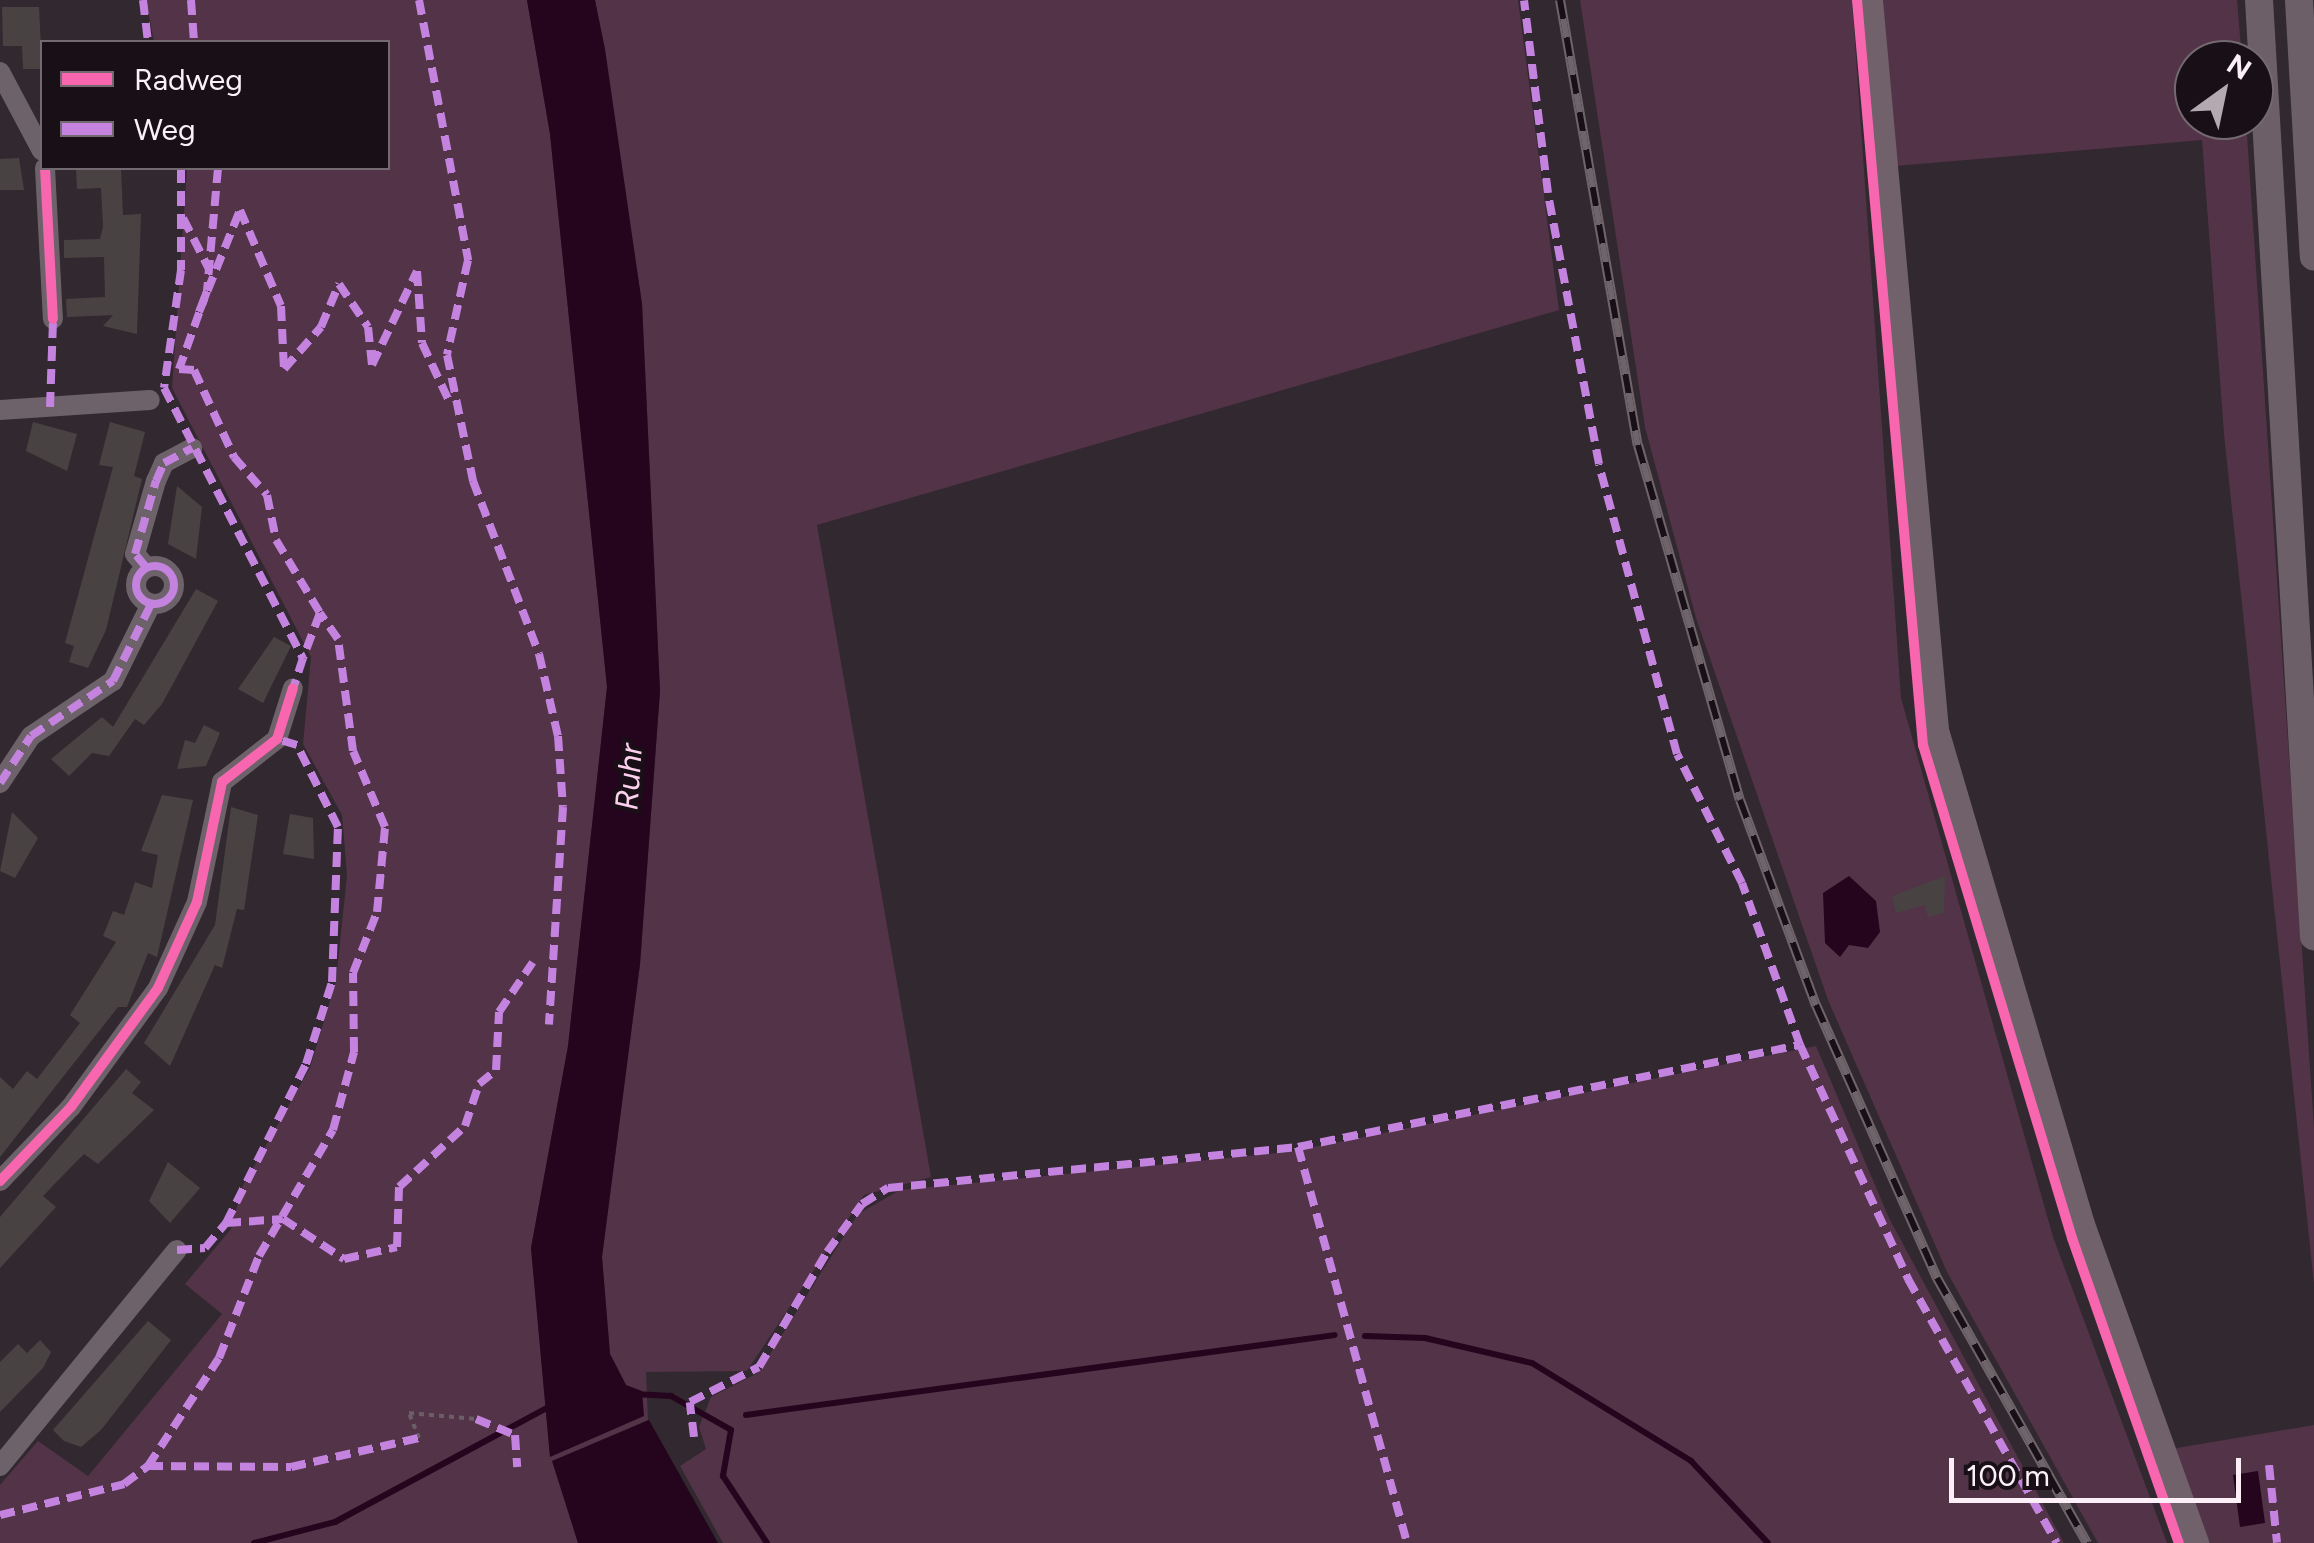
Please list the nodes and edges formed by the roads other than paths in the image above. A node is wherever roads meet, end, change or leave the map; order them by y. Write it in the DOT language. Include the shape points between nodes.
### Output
graph roads {
  1 [pos="1870,0"];
  2 [pos="2259,0"];
  3 [pos="2299,0"];
  4 [pos="0,72"];
  5 [pos="40,147"];
  6 [pos="45,170"];
  7 [pos="2314,257"];
  8 [pos="53,318"];
  9 [pos="150,400"];
  10 [pos="0,410"];
  11 [pos="192,448"];
  12 [pos="146,568"];
  13 [pos="151,604"];
  14 [pos="294,688"];
  15 [pos="0,783"];
  16 [pos="2314,936"];
  17 [pos="0,1181"];
  18 [pos="177,1250"];
  19 [pos="0,1466"];
  20 [pos="2196,1543"];
  1 -- 20 [label="main road" via="1936,730 2082,1224"];
  2 -- 16 [label="highway"];
  3 -- 7 [label="highway"];
  4 -- 5 [label="street"];
  6 -- 8 [label="street"];
  9 -- 10 [label="street"];
  11 -- 12 [label="street" via="164,463 156,481 136,554"];
  12 -- 13 [label="street" via="136,590"];
  12 -- 13 [label="street" via="164,568 174,585 167,600"];
  13 -- 15 [label="street" via="113,681 30,736"];
  14 -- 17 [label="street" via="277,739 222,782 197,902 158,988 71,1107"];
  18 -- 19 [label="street"];
}
